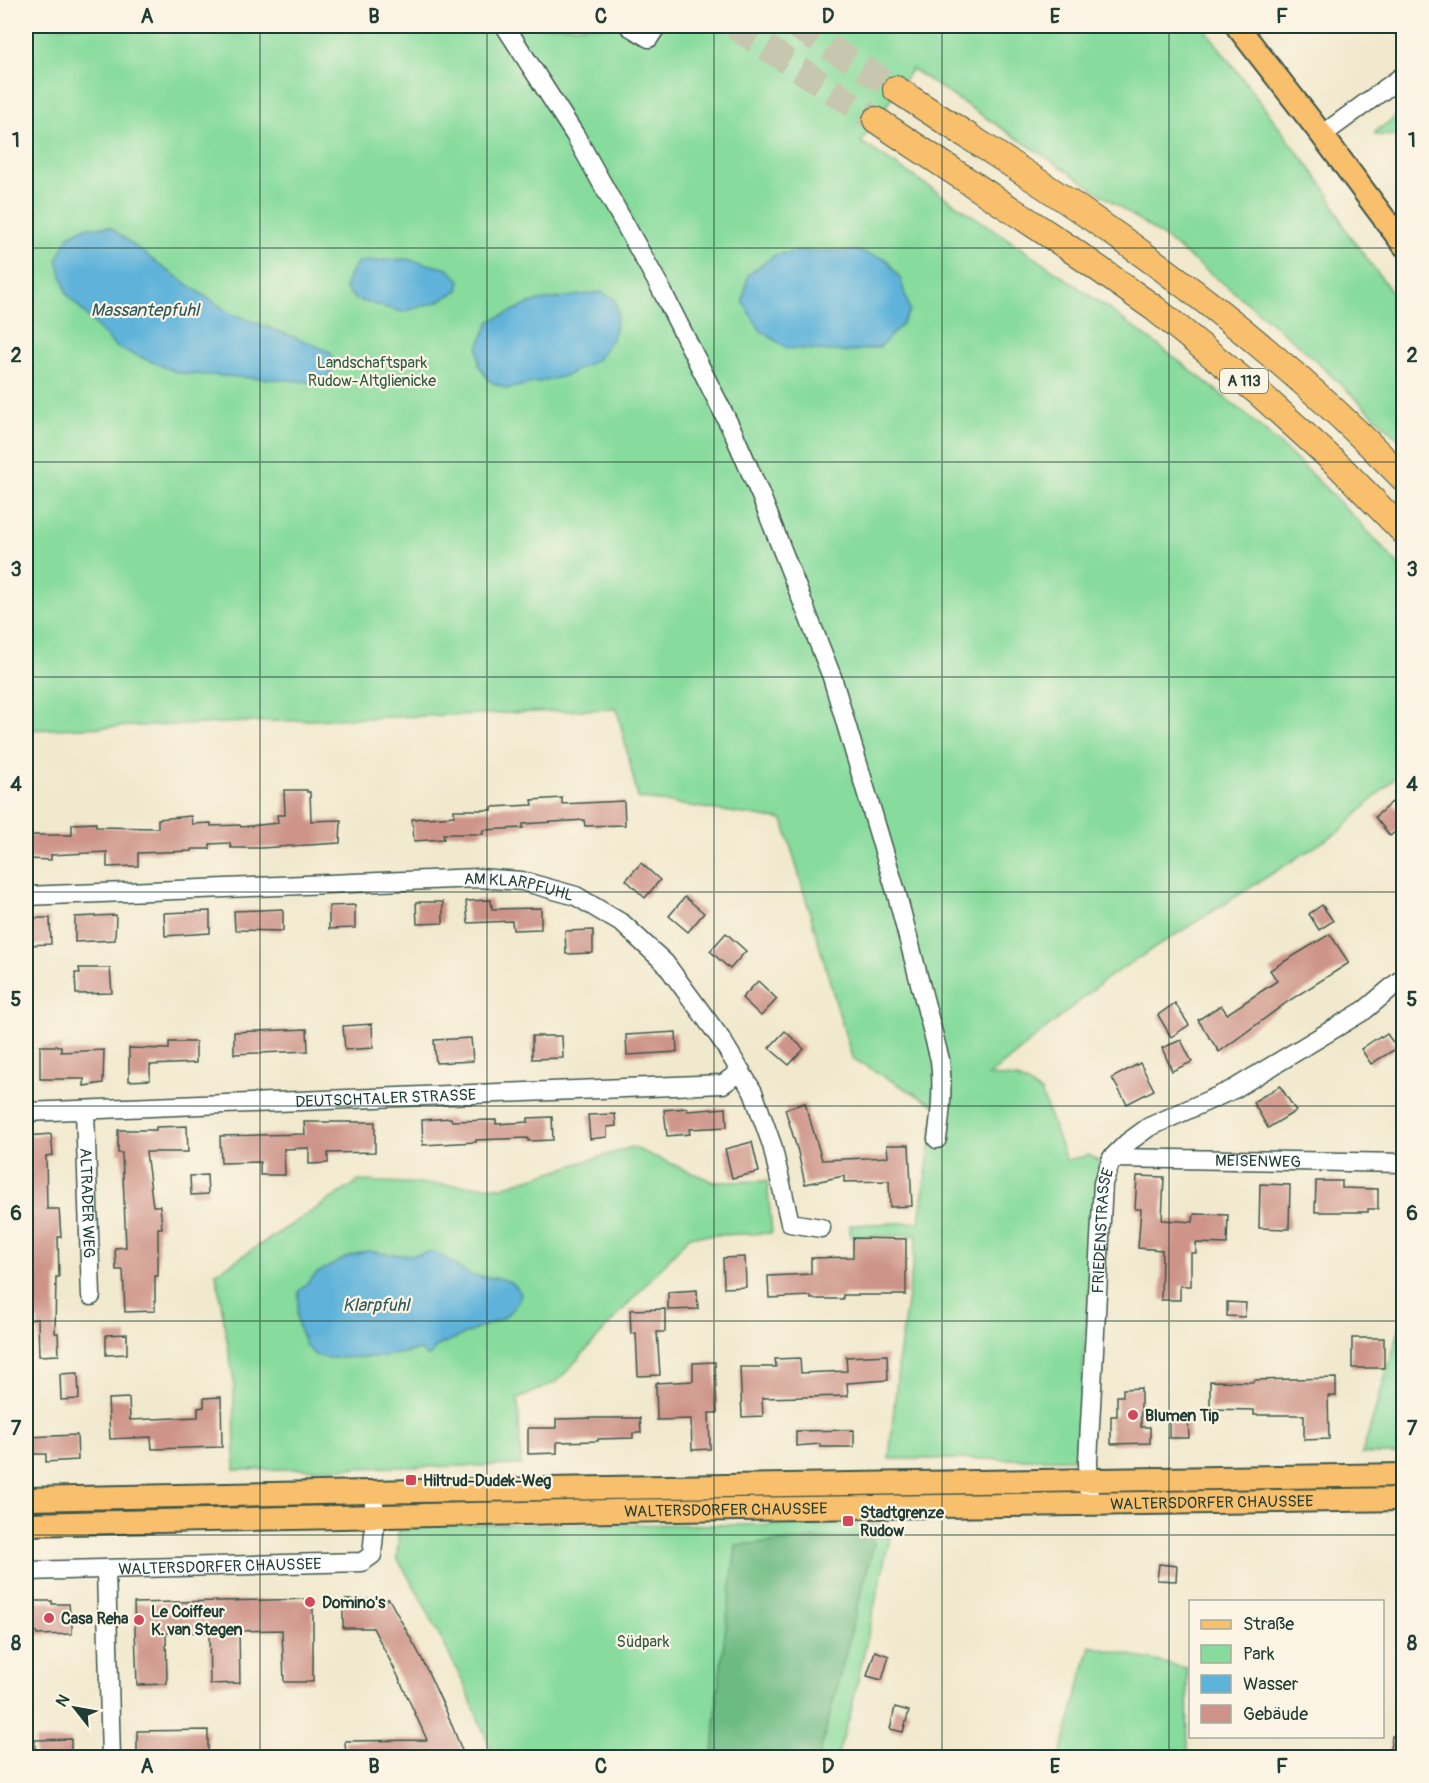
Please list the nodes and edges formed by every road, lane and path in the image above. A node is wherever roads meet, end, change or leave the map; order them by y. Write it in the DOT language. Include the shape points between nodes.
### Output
graph roads {
  1 [pos="505,26"];
  2 [pos="629,26"];
  3 [pos="654,26"];
  4 [pos="1237,26"];
  5 [pos="1404,75"];
  6 [pos="896,89"];
  7 [pos="876,120"];
  8 [pos="1322,135"];
  9 [pos="1404,245"];
  10 [pos="1404,479"];
  11 [pos="1404,532"];
  12 [pos="26,896"];
  13 [pos="1404,977"];
  14 [pos="741,1071"];
  15 [pos="85,1110"];
  16 [pos="26,1112"];
  17 [pos="937,1139"];
  18 [pos="1112,1158"];
  19 [pos="1404,1163"];
  20 [pos="821,1228"];
  21 [pos="91,1296"];
  22 [pos="1404,1474"];
  23 [pos="1088,1481"];
  24 [pos="375,1492"];
  25 [pos="26,1499"];
  26 [pos="1404,1499"];
  27 [pos="1089,1504"];
  28 [pos="374,1516"];
  29 [pos="26,1524"];
  30 [pos="106,1569"];
  31 [pos="26,1571"];
  32 [pos="111,1758"];
  1 -- 17 [label="street" via="601,180 733,432 832,677 897,895 940,1060"];
  2 -- 3 [label="street" via="649,38"];
  4 -- 8 [label="main road"];
  5 -- 8 [label="street"];
  6 -- 10 [label="highway, A 113" via="1086,214 1178,280 1296,376"];
  7 -- 11 [label="highway, A 113" via="1154,308 1260,394"];
  8 -- 9 [label="main road"];
  12 -- 14 [label="street, AM KLARPFUHL" via="479,878 522,881 576,896 623,924 665,963"];
  13 -- 18 [label="street, FRIEDENSTRASSE" via="1365,1010 1234,1089 1149,1128"];
  14 -- 15 [label="street, DEUTSCHTALER STRASSE" via="723,1084"];
  14 -- 20 [label="street, AM KLARPFUHL" via="772,1145 790,1223"];
  15 -- 16 [label="street, DEUTSCHTALER STRASSE"];
  15 -- 21 [label="street, ALTRADER WEG"];
  18 -- 19 [label="street, MEISENWEG"];
  18 -- 23 [label="street, FRIEDENSTRASSE" via="1103,1183"];
  22 -- 23 [label="main road, WALTERSDORFER CHAUSSEE"];
  23 -- 24 [label="main road, WALTERSDORFER CHAUSSEE"];
  23 -- 27 [label="street, FRIEDENSTRASSE"];
  24 -- 25 [label="main road, WALTERSDORFER CHAUSSEE"];
  24 -- 28 [label="street, WALTERSDORFER CHAUSSEE"];
  26 -- 27 [label="main road, WALTERSDORFER CHAUSSEE"];
  27 -- 28 [label="main road, WALTERSDORFER CHAUSSEE"];
  28 -- 29 [label="main road, WALTERSDORFER CHAUSSEE"];
  28 -- 30 [label="street, WALTERSDORFER CHAUSSEE" via="372,1555 362,1562"];
  30 -- 31 [label="street, WALTERSDORFER CHAUSSEE"];
  30 -- 32 [label="street"];
}
